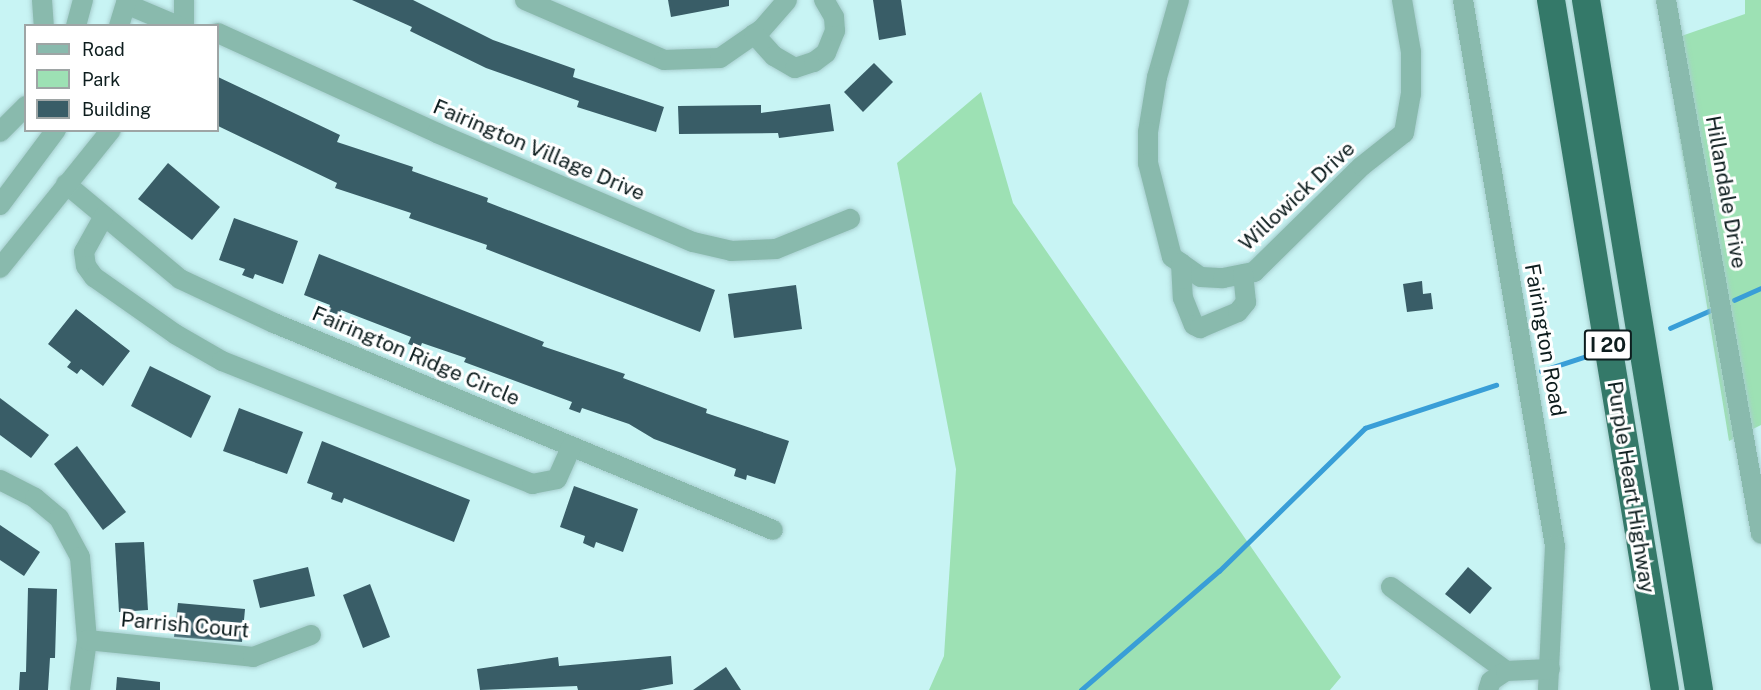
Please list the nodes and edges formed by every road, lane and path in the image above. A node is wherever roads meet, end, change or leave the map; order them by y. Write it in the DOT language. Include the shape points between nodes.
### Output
graph roads {
  1 [pos="42,0"];
  2 [pos="83,0"];
  3 [pos="184,0"];
  4 [pos="525,0"];
  5 [pos="787,0"];
  6 [pos="824,0"];
  7 [pos="1179,0"];
  8 [pos="1402,0"];
  9 [pos="1463,0"];
  10 [pos="1551,0"];
  11 [pos="1586,0"];
  12 [pos="1666,0"];
  13 [pos="127,2"];
  14 [pos="44,24"];
  15 [pos="77,24"];
  16 [pos="120,24"];
  17 [pos="174,24"];
  18 [pos="184,24"];
  19 [pos="219,33"];
  20 [pos="754,34"];
  21 [pos="24,108"];
  22 [pos="0,132"];
  23 [pos="55,132"];
  24 [pos="109,132"];
  25 [pos="66,184"];
  26 [pos="0,205"];
  27 [pos="104,216"];
  28 [pos="850,219"];
  29 [pos="1181,263"];
  30 [pos="0,267"];
  31 [pos="1243,274"];
  32 [pos="571,447"];
  33 [pos="0,480"];
  34 [pos="773,530"];
  35 [pos="1761,534"];
  36 [pos="1391,587"];
  37 [pos="311,635"];
  38 [pos="87,640"];
  39 [pos="1550,669"];
  40 [pos="1506,671"];
  41 [pos="80,690"];
  42 [pos="1488,690"];
  43 [pos="1548,690"];
  44 [pos="1665,690"];
  45 [pos="1699,690"];
  1 -- 14 [label="street"];
  2 -- 15 [label="street"];
  3 -- 18 [label="street"];
  4 -- 20 [label="street" via="664,60 720,58"];
  5 -- 20 [label="street"];
  6 -- 20 [label="street" via="834,17 835,31 826,53 814,62 795,68 774,56"];
  7 -- 29 [label="street" via="1157,77 1148,132 1148,163 1172,257"];
  8 -- 31 [label="street, Willowick Drive" via="1411,73 1404,133 1362,166 1254,272"];
  9 -- 39 [label="street, Fairington Road" via="1555,546"];
  10 -- 44 [label="highway, Purple Heart Highway / I 20"];
  11 -- 45 [label="highway, Purple Heart Highway / I 20"];
  12 -- 35 [label="street, Hillandale Drive"];
  13 -- 16 [label="street"];
  13 -- 17 [label="street"];
  19 -- 28 [label="street, Fairington Village Drive" via="437,133 693,242 731,251 776,249"];
  21 -- 22 [label="street"];
  23 -- 26 [label="street"];
  24 -- 25 [label="street"];
  25 -- 27 [label="street, Fairington Ridge Circle"];
  25 -- 30 [label="street"];
  27 -- 32 [label="street, Fairington Ridge Circle" via="180,279 274,323"];
  27 -- 32 [label="street" via="84,252 86,267 94,277 175,334 222,361 532,484 557,479"];
  29 -- 31 [label="street, Willowick Drive" via="1201,277"];
  29 -- 31 [label="street" via="1183,298 1194,325 1200,328 1238,312 1246,302"];
  32 -- 34 [label="street, Fairington Ridge Circle"];
  33 -- 38 [label="street" via="35,498 59,518 80,557"];
  36 -- 40 [label="street"];
  37 -- 38 [label="street, Parrish Court" via="253,657"];
  38 -- 41 [label="street"];
  39 -- 40 [label="street"];
  39 -- 43 [label="street, Fairington Road"];
  40 -- 42 [label="street" via="1491,681"];
}
